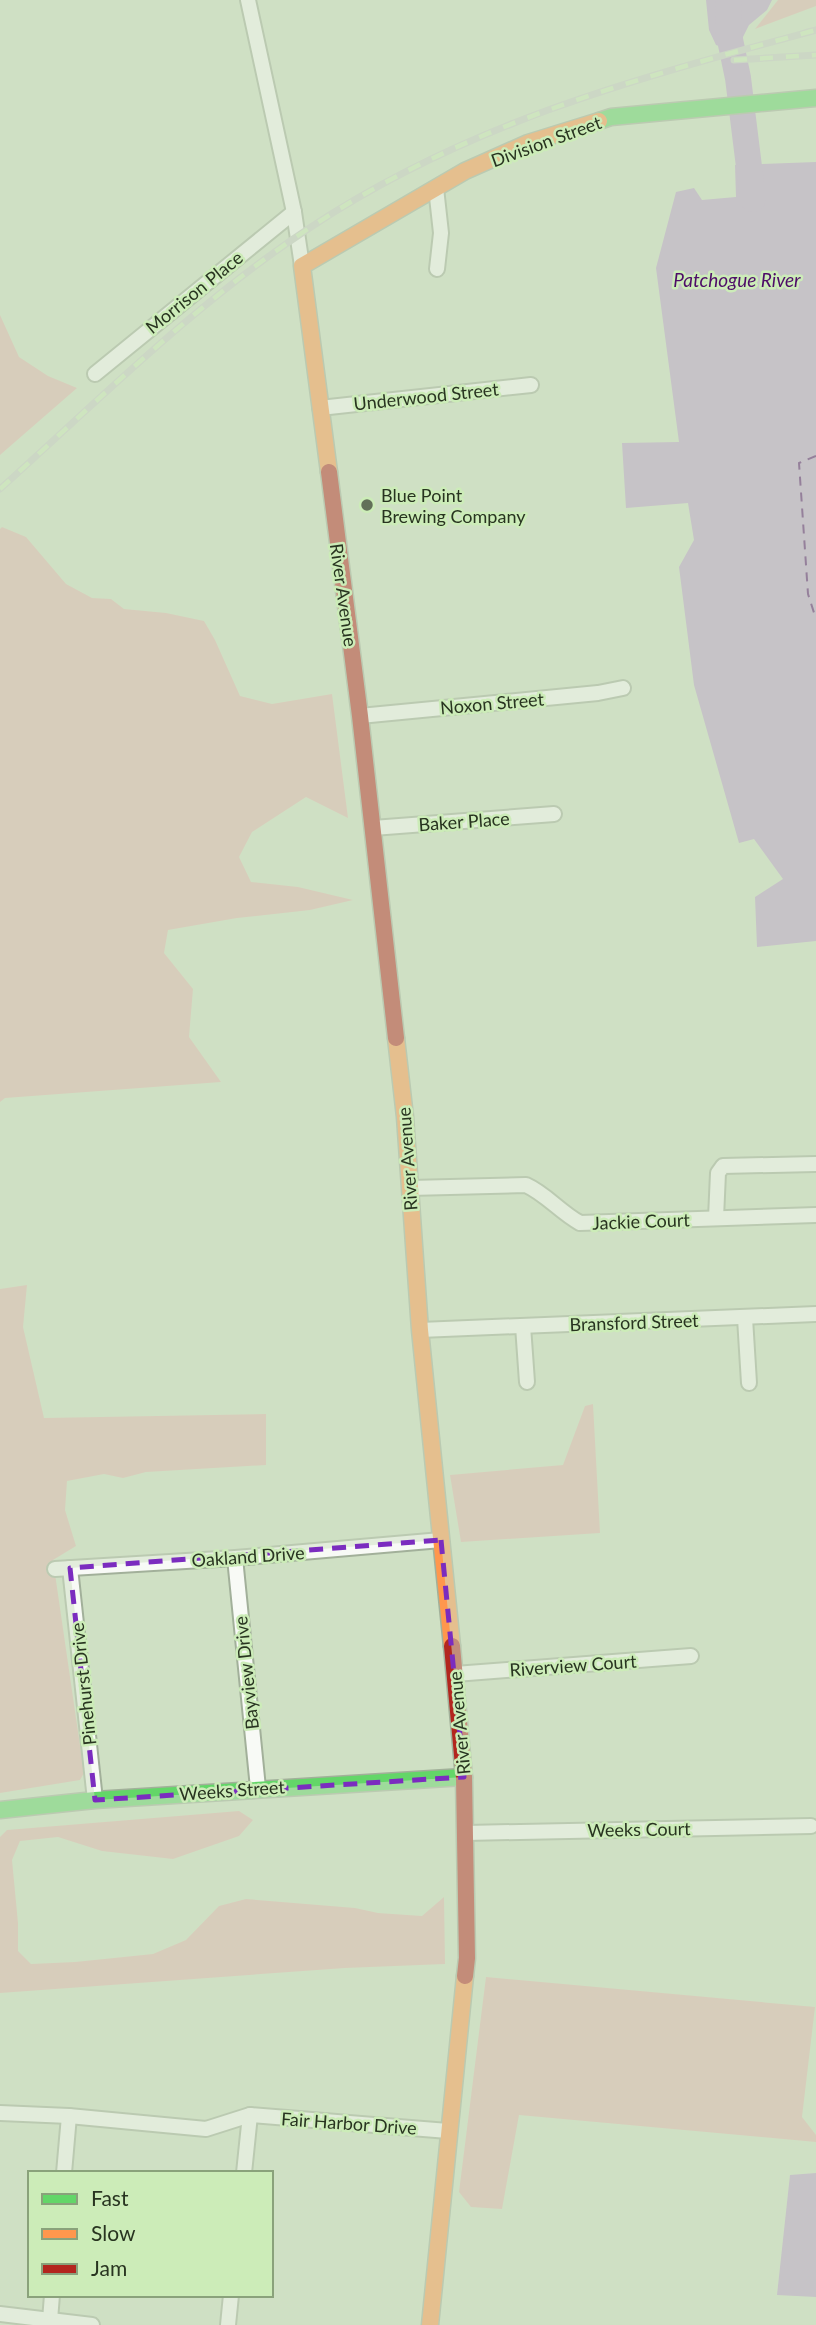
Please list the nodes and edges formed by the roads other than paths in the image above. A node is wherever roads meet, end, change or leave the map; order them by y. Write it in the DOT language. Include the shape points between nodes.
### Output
graph roads {
  1 [pos="248,0"];
  2 [pos="816,98"];
  3 [pos="436,188"];
  4 [pos="294,212"];
  5 [pos="302,266"];
  6 [pos="437,269"];
  7 [pos="94,374"];
  8 [pos="531,385"];
  9 [pos="320,408"];
  10 [pos="623,688"];
  11 [pos="360,716"];
  12 [pos="554,814"];
  13 [pos="373,828"];
  14 [pos="816,1164"];
  15 [pos="410,1188"];
  16 [pos="816,1215"];
  17 [pos="716,1218"];
  18 [pos="816,1314"];
  19 [pos="745,1318"];
  20 [pos="523,1326"];
  21 [pos="420,1329"];
  22 [pos="527,1382"];
  23 [pos="749,1383"];
  24 [pos="441,1541"];
  25 [pos="235,1558"];
  26 [pos="70,1568"];
  27 [pos="55,1569"];
  28 [pos="691,1656"];
  29 [pos="456,1674"];
  30 [pos="464,1777"];
  31 [pos="258,1788"];
  32 [pos="95,1800"];
  33 [pos="0,1810"];
  34 [pos="811,1826"];
  35 [pos="466,1833"];
  36 [pos="0,2113"];
  37 [pos="250,2115"];
  38 [pos="69,2116"];
  39 [pos="448,2131"];
  40 [pos="64,2171"];
  41 [pos="244,2171"];
  42 [pos="52,2297"];
  43 [pos="231,2297"];
  44 [pos="0,2314"];
  45 [pos="50,2319"];
  46 [pos="92,2325"];
  47 [pos="228,2325"];
  48 [pos="433,2325"];
  1 -- 4 [label="street, River Avenue"];
  2 -- 3 [label="main road, Division Street" via="611,117 528,143"];
  3 -- 5 [label="main road, Division Street"];
  3 -- 6 [label="street" via="441,233"];
  4 -- 5 [label="street, River Avenue"];
  4 -- 7 [label="street, Morrison Place"];
  5 -- 9 [label="main road, River Avenue"];
  8 -- 9 [label="street, Underwood Street"];
  9 -- 11 [label="main road, River Avenue"];
  10 -- 11 [label="street, Noxon Street"];
  11 -- 13 [label="main road, River Avenue"];
  12 -- 13 [label="street, Baker Place"];
  13 -- 15 [label="main road, River Avenue"];
  14 -- 17 [label="street" via="723,1166 718,1173"];
  15 -- 17 [label="street, Jackie Court" via="526,1185 580,1223"];
  15 -- 21 [label="main road, River Avenue"];
  16 -- 17 [label="street, Jackie Court"];
  18 -- 19 [label="street, Bransford Street"];
  19 -- 20 [label="street, Bransford Street"];
  19 -- 23 [label="street"];
  20 -- 21 [label="street, Bransford Street"];
  20 -- 22 [label="street"];
  21 -- 24 [label="main road, River Avenue"];
  24 -- 25 [label="street, Oakland Drive"];
  24 -- 29 [label="main road, River Avenue"];
  25 -- 26 [label="street, Oakland Drive"];
  25 -- 31 [label="street, Bayview Drive"];
  26 -- 27 [label="street, Oakland Drive"];
  26 -- 32 [label="street, Pinehurst Drive"];
  28 -- 29 [label="street, Riverview Court"];
  29 -- 30 [label="main road, River Avenue"];
  30 -- 31 [label="main road, Weeks Street"];
  30 -- 35 [label="main road, River Avenue"];
  31 -- 32 [label="main road, Weeks Street"];
  32 -- 33 [label="main road, Weeks Street"];
  34 -- 35 [label="street, Weeks Court"];
  35 -- 39 [label="main road, River Avenue" via="467,1958"];
  36 -- 38 [label="street, Fair Harbor Drive"];
  37 -- 38 [label="street, Fair Harbor Drive" via="206,2129"];
  37 -- 39 [label="street, Fair Harbor Drive"];
  37 -- 41 [label="street"];
  38 -- 40 [label="street"];
  39 -- 48 [label="main road, River Avenue"];
  42 -- 45 [label="street"];
  43 -- 47 [label="street"];
  44 -- 45 [label="street"];
  45 -- 46 [label="street"];
}
